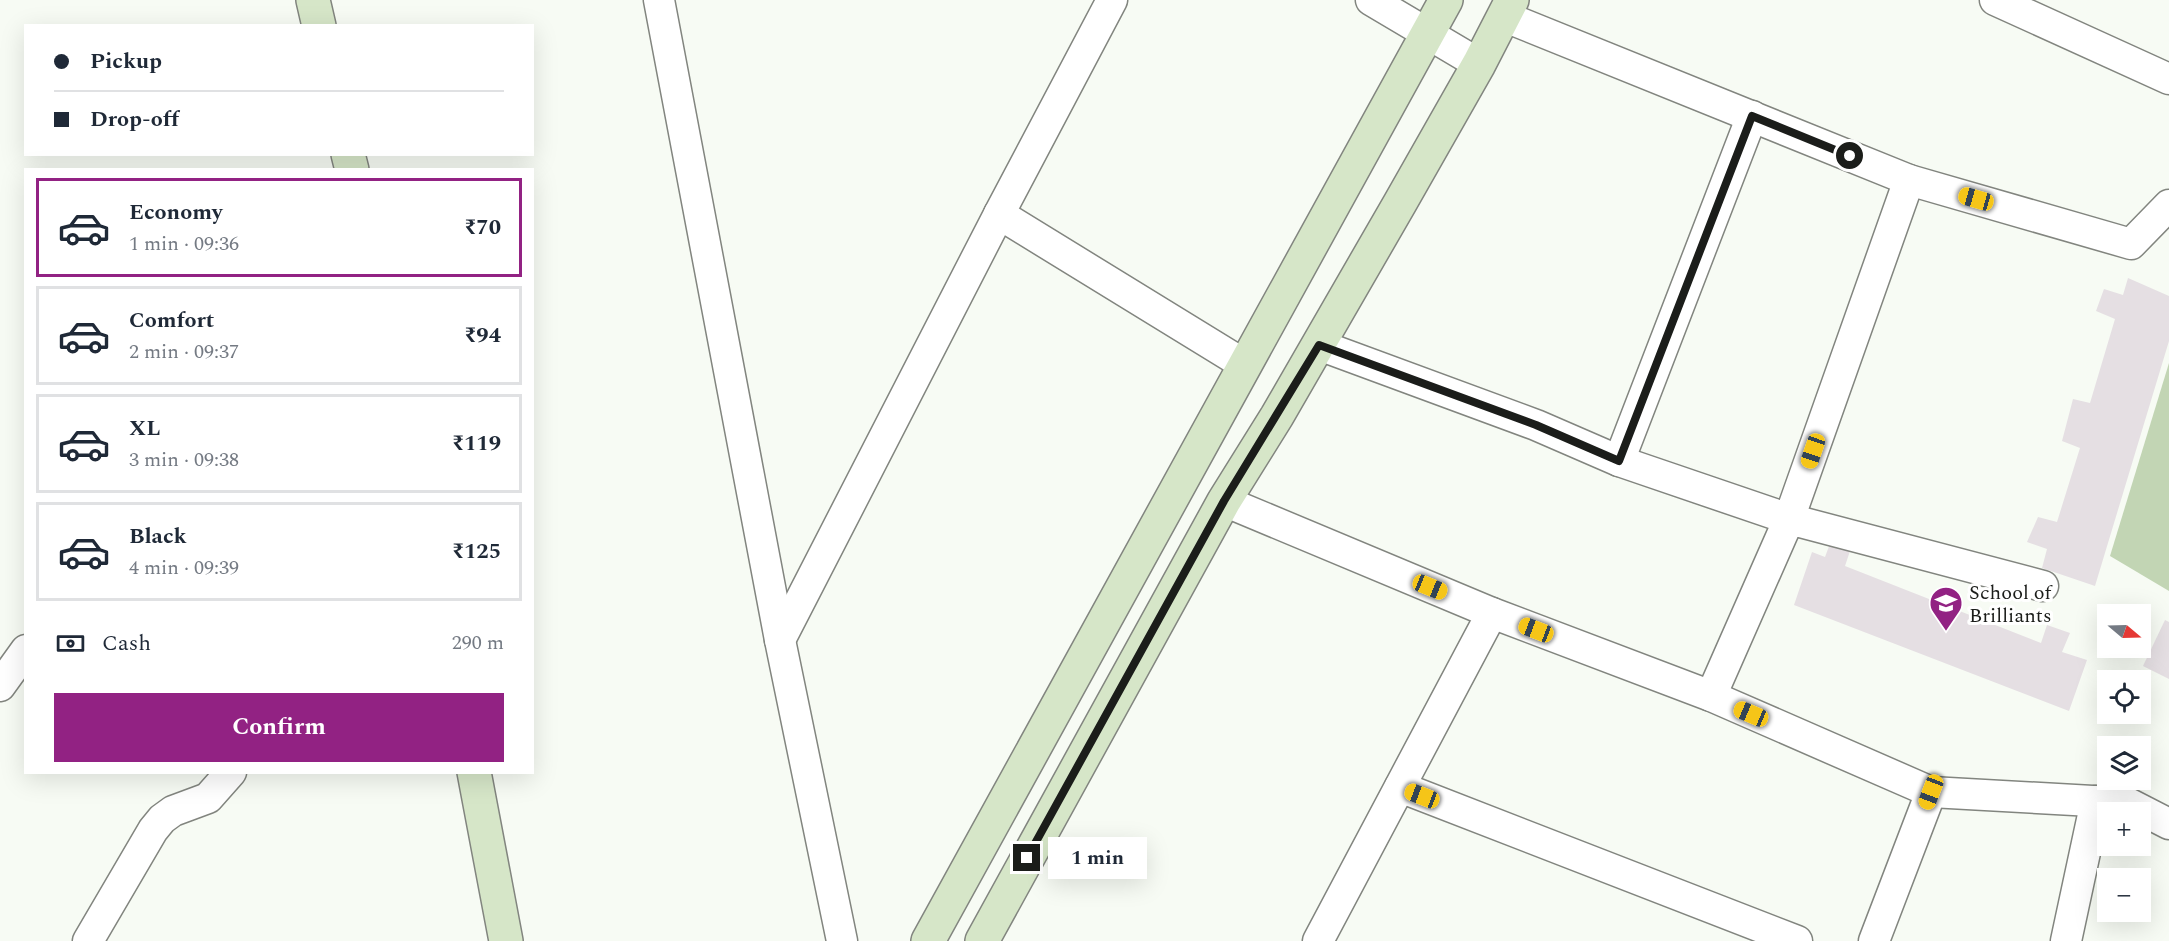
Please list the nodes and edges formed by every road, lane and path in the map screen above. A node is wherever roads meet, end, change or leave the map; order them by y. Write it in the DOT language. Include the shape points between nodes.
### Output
graph roads {
  1 [pos="313,0"];
  2 [pos="659,0"];
  3 [pos="1112,0"];
  4 [pos="1371,0"];
  5 [pos="1446,0"];
  6 [pos="1995,0"];
  7 [pos="1507,8"];
  8 [pos="319,24"];
  9 [pos="1428,34"];
  10 [pos="1479,64"];
  11 [pos="2169,79"];
  12 [pos="1752,116"];
  13 [pos="1909,180"];
  14 [pos="2169,205"];
  15 [pos="999,214"];
  16 [pos="1319,345"];
  17 [pos="1245,365"];
  18 [pos="1619,461"];
  19 [pos="1224,501"];
  20 [pos="1789,519"];
  21 [pos="2043,586"];
  22 [pos="1492,613"];
  23 [pos="780,640"];
  24 [pos="24,653"];
  25 [pos="0,686"];
  26 [pos="1711,696"];
  27 [pos="229,774"];
  28 [pos="474,774"];
  29 [pos="1400,787"];
  30 [pos="1931,792"];
  31 [pos="2096,801"];
  32 [pos="2169,824"];
  33 [pos="88,941"];
  34 [pos="506,941"];
  35 [pos="842,941"];
  36 [pos="928,941"];
  37 [pos="982,941"];
  38 [pos="1318,941"];
  39 [pos="1797,941"];
  40 [pos="1874,941"];
  41 [pos="2066,941"];
  1 -- 8 [label="street"];
  2 -- 23 [label="street"];
  3 -- 15 [label="street"];
  4 -- 9 [label="street"];
  5 -- 9 [label="street"];
  6 -- 11 [label="street"];
  7 -- 10 [label="street"];
  7 -- 12 [label="street"];
  9 -- 10 [label="street"];
  9 -- 17 [label="street"];
  10 -- 16 [label="street"];
  12 -- 13 [label="street"];
  12 -- 18 [label="street"];
  13 -- 14 [label="street" via="2131,244"];
  13 -- 20 [label="street"];
  15 -- 17 [label="street"];
  15 -- 23 [label="street"];
  16 -- 18 [label="street" via="1536,425"];
  16 -- 19 [label="street"];
  17 -- 36 [label="street"];
  18 -- 20 [label="street"];
  19 -- 22 [label="street"];
  19 -- 37 [label="street"];
  20 -- 21 [label="street"];
  20 -- 26 [label="street"];
  22 -- 26 [label="street"];
  22 -- 29 [label="street"];
  23 -- 35 [label="street"];
  24 -- 25 [label="street"];
  26 -- 30 [label="street"];
  27 -- 33 [label="street" via="208,798 162,819"];
  28 -- 34 [label="street"];
  29 -- 38 [label="street"];
  29 -- 39 [label="street"];
  30 -- 31 [label="street"];
  30 -- 40 [label="street"];
  31 -- 32 [label="street" via="2128,803"];
  31 -- 41 [label="street"];
}
